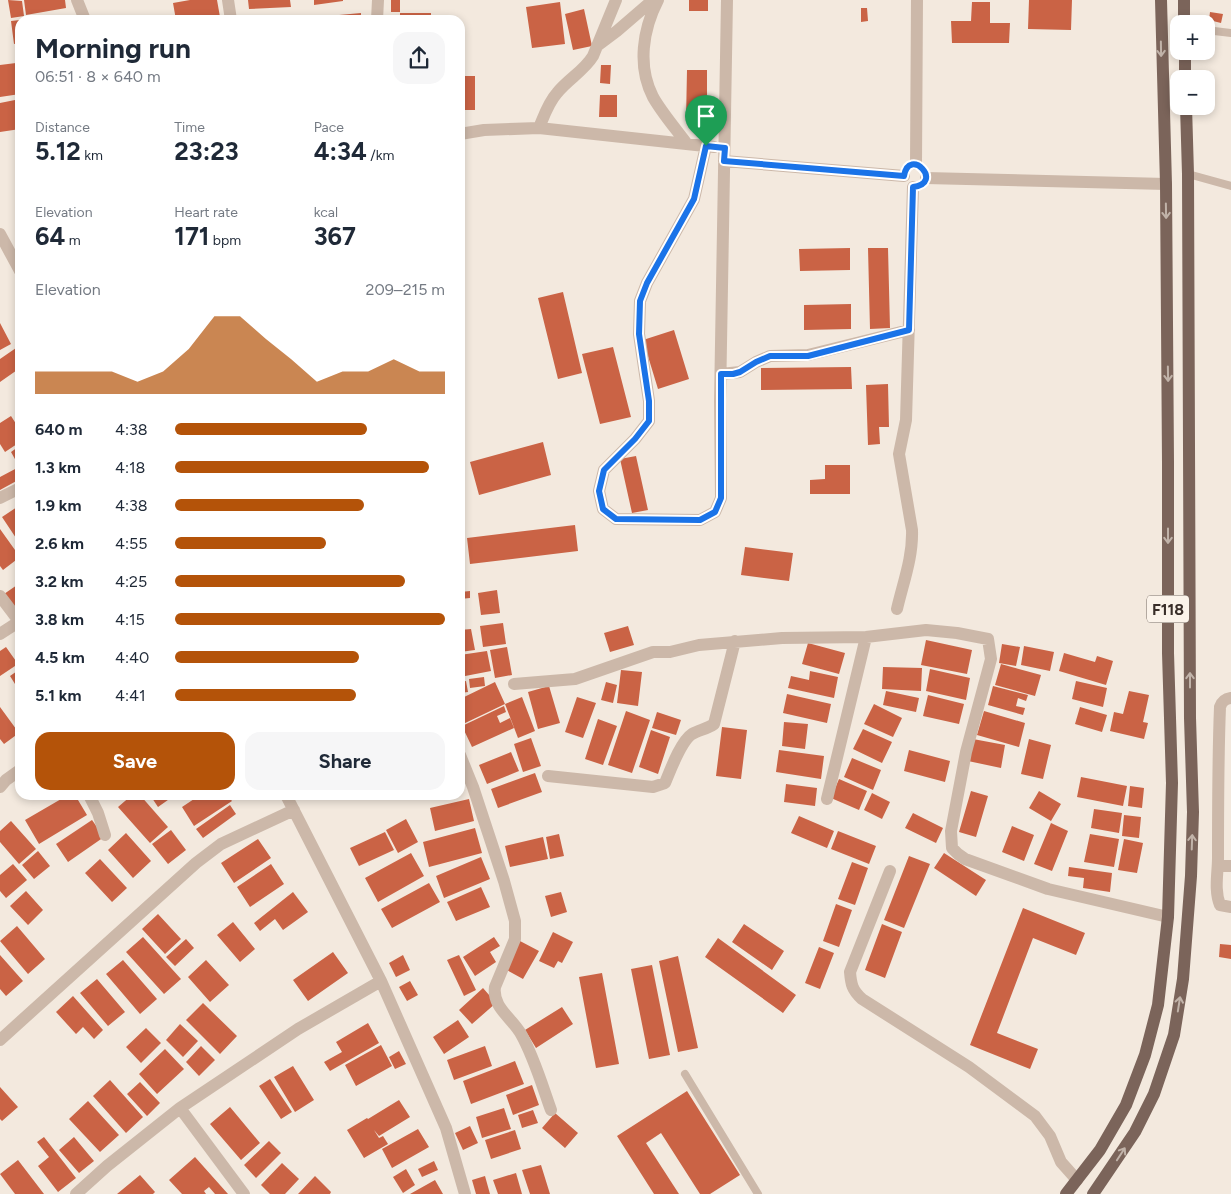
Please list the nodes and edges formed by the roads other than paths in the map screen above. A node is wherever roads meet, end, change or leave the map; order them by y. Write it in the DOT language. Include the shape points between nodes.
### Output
graph roads {
  1 [pos="77,0"];
  2 [pos="228,0"];
  3 [pos="378,0"];
  4 [pos="616,0"];
  5 [pos="652,0"];
  6 [pos="658,0"];
  7 [pos="727,0"];
  8 [pos="918,0"];
  9 [pos="1161,0"];
  10 [pos="1184,0"];
  11 [pos="83,15"];
  12 [pos="231,15"];
  13 [pos="377,15"];
  14 [pos="1184,15"];
  15 [pos="1215,31"];
  16 [pos="1231,33"];
  17 [pos="597,46"];
  18 [pos="1186,115"];
  19 [pos="539,128"];
  20 [pos="465,133"];
  21 [pos="687,144"];
  22 [pos="706,146"];
  23 [pos="724,154"];
  24 [pos="916,164"];
  25 [pos="1188,174"];
  26 [pos="904,176"];
  27 [pos="926,178"];
  28 [pos="1166,184"];
  29 [pos="1231,186"];
  30 [pos="913,187"];
  31 [pos="0,234"];
  32 [pos="15,262"];
  33 [pos="909,330"];
  34 [pos="721,374"];
  35 [pos="15,490"];
  36 [pos="0,498"];
  37 [pos="0,596"];
  38 [pos="897,609"];
  39 [pos="15,616"];
  40 [pos="15,624"];
  41 [pos="0,634"];
  42 [pos="866,637"];
  43 [pos="735,641"];
  44 [pos="514,684"];
  45 [pos="1231,698"];
  46 [pos="465,767"];
  47 [pos="15,774"];
  48 [pos="548,776"];
  49 [pos="0,787"];
  50 [pos="827,799"];
  51 [pos="92,800"];
  52 [pos="289,800"];
  53 [pos="294,810"];
  54 [pos="105,835"];
  55 [pos="1225,866"];
  56 [pos="890,871"];
  57 [pos="1231,907"];
  58 [pos="1168,917"];
  59 [pos="381,981"];
  60 [pos="0,1040"];
  61 [pos="685,1074"];
  62 [pos="180,1108"];
  63 [pos="551,1110"];
  64 [pos="1077,1180"];
  65 [pos="76,1194"];
  66 [pos="244,1194"];
  67 [pos="465,1194"];
  68 [pos="758,1194"];
  69 [pos="1066,1194"];
  70 [pos="1093,1194"];
  1 -- 11 [label="street"];
  2 -- 12 [label="street"];
  3 -- 13 [label="street"];
  4 -- 17 [label="street"];
  5 -- 17 [label="street"];
  6 -- 21 [label="street" via="644,38 648,83"];
  7 -- 23 [label="street"];
  8 -- 24 [label="street"];
  9 -- 28 [label="main road, F118, one-way"];
  10 -- 14 [label="main road"];
  15 -- 16 [label="lane"];
  17 -- 19 [label="street" via="588,64 549,103"];
  18 -- 25 [label="main road, F118"];
  19 -- 20 [label="street"];
  19 -- 21 [label="street"];
  21 -- 22 [label="street"];
  22 -- 23 [label="street"];
  22 -- 34 [label="street" via="694,199 640,301 639,334 649,421 604,470 599,491 603,509 616,519 700,520 715,512 721,498"];
  23 -- 26 [label="street"];
  23 -- 34 [label="street"];
  24 -- 26 [label="street" via="907,168"];
  24 -- 27 [label="street" via="924,169"];
  25 -- 29 [label="lane"];
  70 -- 25 [label="main road, F118, one-way" via="1135,1132 1154,1094 1174,1035 1183,979 1193,812"];
  26 -- 30 [label="street" via="908,185"];
  27 -- 28 [label="street"];
  27 -- 30 [label="street" via="924,183"];
  28 -- 58 [label="main road, F118, one-way" via="1168,653 1172,783"];
  30 -- 33 [label="street"];
  31 -- 32 [label="street"];
  33 -- 34 [label="street" via="808,356 770,356 740,372"];
  33 -- 38 [label="street" via="906,420 899,454 912,540"];
  35 -- 36 [label="street"];
  37 -- 39 [label="street"];
  40 -- 41 [label="street"];
  42 -- 43 [label="street"];
  42 -- 50 [label="street"];
  42 -- 58 [label="street" via="926,630 988,639 991,659 966,752 951,831 952,848 958,854 1048,889"];
  43 -- 44 [label="street" via="653,652 575,679"];
  43 -- 48 [label="street" via="714,724 690,735 664,783 653,787"];
  45 -- 55 [label="street" via="1220,707 1218,781"];
  46 -- 63 [label="street" via="515,921 515,939 495,987 496,999 529,1050"];
  47 -- 49 [label="street"];
  51 -- 54 [label="street"];
  52 -- 53 [label="street"];
  53 -- 59 [label="street"];
  53 -- 60 [label="street" via="222,844 196,863"];
  55 -- 57 [label="street" via="1217,890 1218,900 1220,905"];
  56 -- 64 [label="street" via="850,972 855,993 969,1066 1035,1116 1050,1136 1062,1162"];
  58 -- 64 [label="main road, F118" via="1158,1005 1145,1055 1126,1105 1100,1150"];
  59 -- 62 [label="street" via="298,1029"];
  59 -- 67 [label="street" via="446,1128"];
  61 -- 68 [label="lane"];
  62 -- 65 [label="street"];
  62 -- 66 [label="street"];
  64 -- 69 [label="main road, F118"];
}
